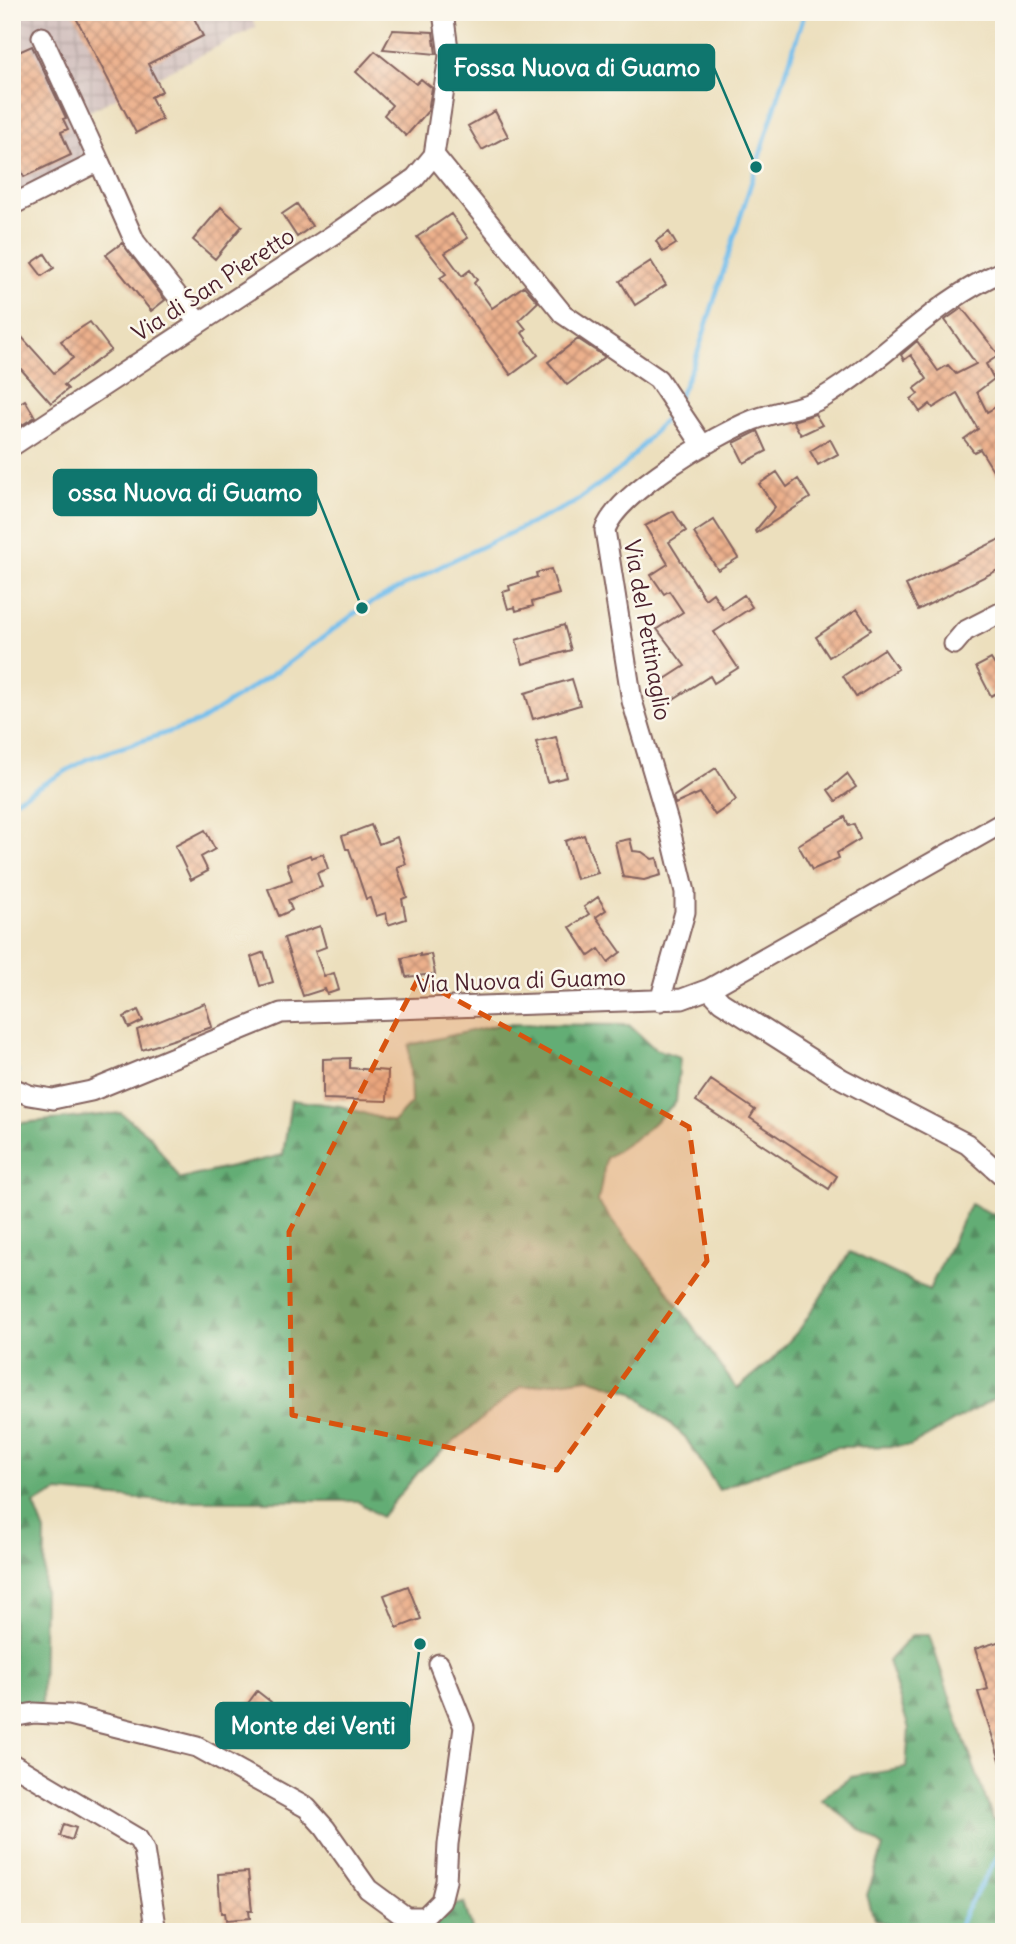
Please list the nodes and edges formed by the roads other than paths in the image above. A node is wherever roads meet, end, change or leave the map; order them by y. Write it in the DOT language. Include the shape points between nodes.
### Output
graph roads {
  1 [pos="443,12"];
  2 [pos="42,37"];
  3 [pos="434,155"];
  4 [pos="99,161"];
  5 [pos="12,205"];
  6 [pos="1004,271"];
  7 [pos="198,322"];
  8 [pos="12,446"];
  9 [pos="703,446"];
  10 [pos="1004,611"];
  11 [pos="954,644"];
  12 [pos="1004,822"];
  13 [pos="709,989"];
  14 [pos="660,1001"];
  15 [pos="12,1088"];
  16 [pos="1004,1177"];
  17 [pos="439,1664"];
  18 [pos="12,1717"];
  19 [pos="12,1764"];
  20 [pos="157,1932"];
  1 -- 3 [label="street" via="449,56"];
  2 -- 4 [label="street"];
  3 -- 7 [label="street, Via di San Pieretto" via="415,178"];
  3 -- 9 [label="street" via="563,314 658,379"];
  4 -- 5 [label="street"];
  4 -- 7 [label="street" via="135,242"];
  6 -- 9 [label="street, Via del Pettinaglio" via="947,303 824,397 752,421"];
  7 -- 8 [label="street, Via di San Pieretto"];
  9 -- 14 [label="street, Via del Pettinaglio" via="622,503 605,530 632,701 685,892 685,912"];
  10 -- 11 [label="street" via="965,631"];
  12 -- 13 [label="street, Via Nuova di Guamo"];
  13 -- 14 [label="street, Via Nuova di Guamo"];
  13 -- 16 [label="street" via="721,1002 842,1079 967,1144"];
  14 -- 15 [label="street, Via Nuova di Guamo" via="281,1013 91,1091 54,1099"];
  17 -- 18 [label="street" via="464,1727 446,1881 441,1901 425,1917 406,1917 368,1889 307,1808 197,1747 70,1715"];
  19 -- 20 [label="street" via="138,1839 144,1850"];
}
